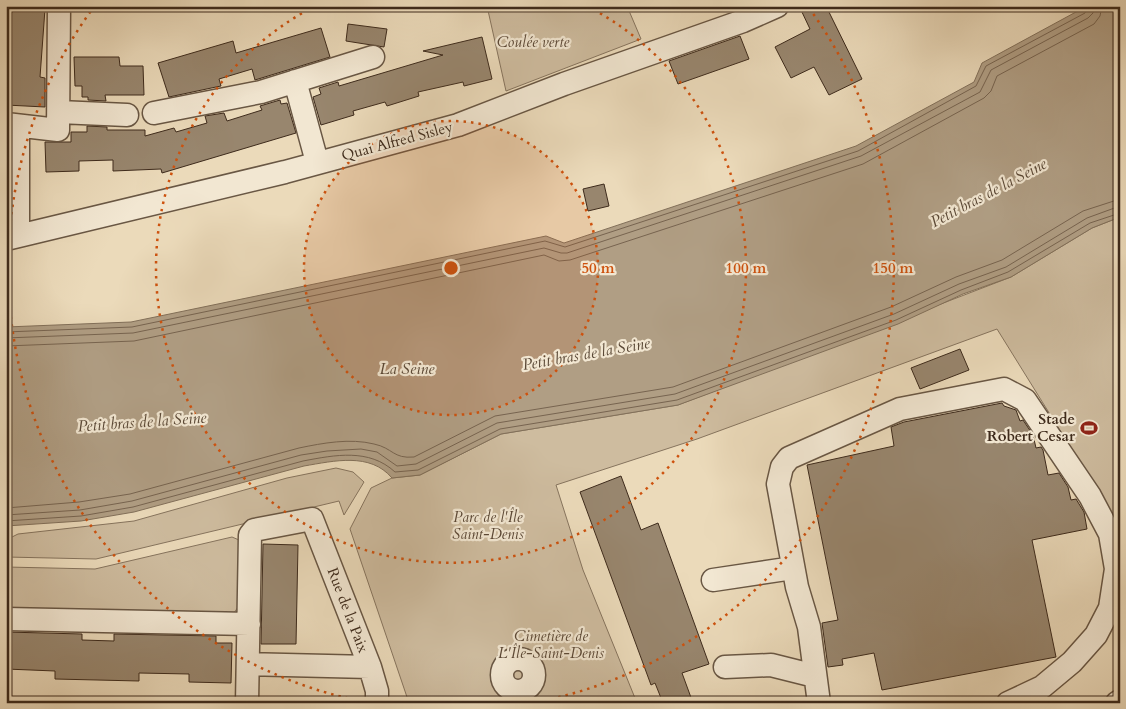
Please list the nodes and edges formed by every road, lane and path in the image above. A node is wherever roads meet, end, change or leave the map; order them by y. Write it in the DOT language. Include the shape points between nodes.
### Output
graph roads {
  1 [pos="59,6"];
  2 [pos="777,6"];
  3 [pos="373,57"];
  4 [pos="295,81"];
  5 [pos="59,112"];
  6 [pos="154,113"];
  7 [pos="127,114"];
  8 [pos="12,125"];
  9 [pos="317,162"];
  10 [pos="12,237"];
  11 [pos="793,568"];
  12 [pos="713,580"];
  13 [pos="6,619"];
  14 [pos="249,624"];
  15 [pos="248,664"];
  16 [pos="370,667"];
  17 [pos="725,667"];
  18 [pos="815,676"];
  19 [pos="1120,701"];
  20 [pos="247,703"];
  21 [pos="377,703"];
  22 [pos="818,703"];
  23 [pos="1008,703"];
  24 [pos="1116,703"];
  1 -- 5 [label="street"];
  2 -- 9 [label="street, Quai Alfred Sisley" via="458,125"];
  3 -- 4 [label="street"];
  4 -- 6 [label="street" via="261,92"];
  4 -- 9 [label="street"];
  5 -- 7 [label="street"];
  5 -- 8 [label="street" via="58,130"];
  8 -- 10 [label="street"];
  9 -- 10 [label="street, Quai Alfred Sisley"];
  11 -- 12 [label="street"];
  11 -- 18 [label="street" via="809,627"];
  11 -- 23 [label="street" via="778,484 782,467 790,458 900,409 1004,389 1015,393 1025,400 1090,496 1110,534 1116,569 1110,608 1096,635 1072,662 1042,687"];
  13 -- 14 [label="street"];
  14 -- 15 [label="street"];
  14 -- 16 [label="street, Rue de la Paix" via="251,532 312,519"];
  15 -- 16 [label="street"];
  15 -- 20 [label="street"];
  16 -- 21 [label="street, Rue de la Paix" via="378,691"];
  17 -- 18 [label="street" via="771,665"];
  18 -- 22 [label="street"];
  19 -- 24 [label="street"];
}
